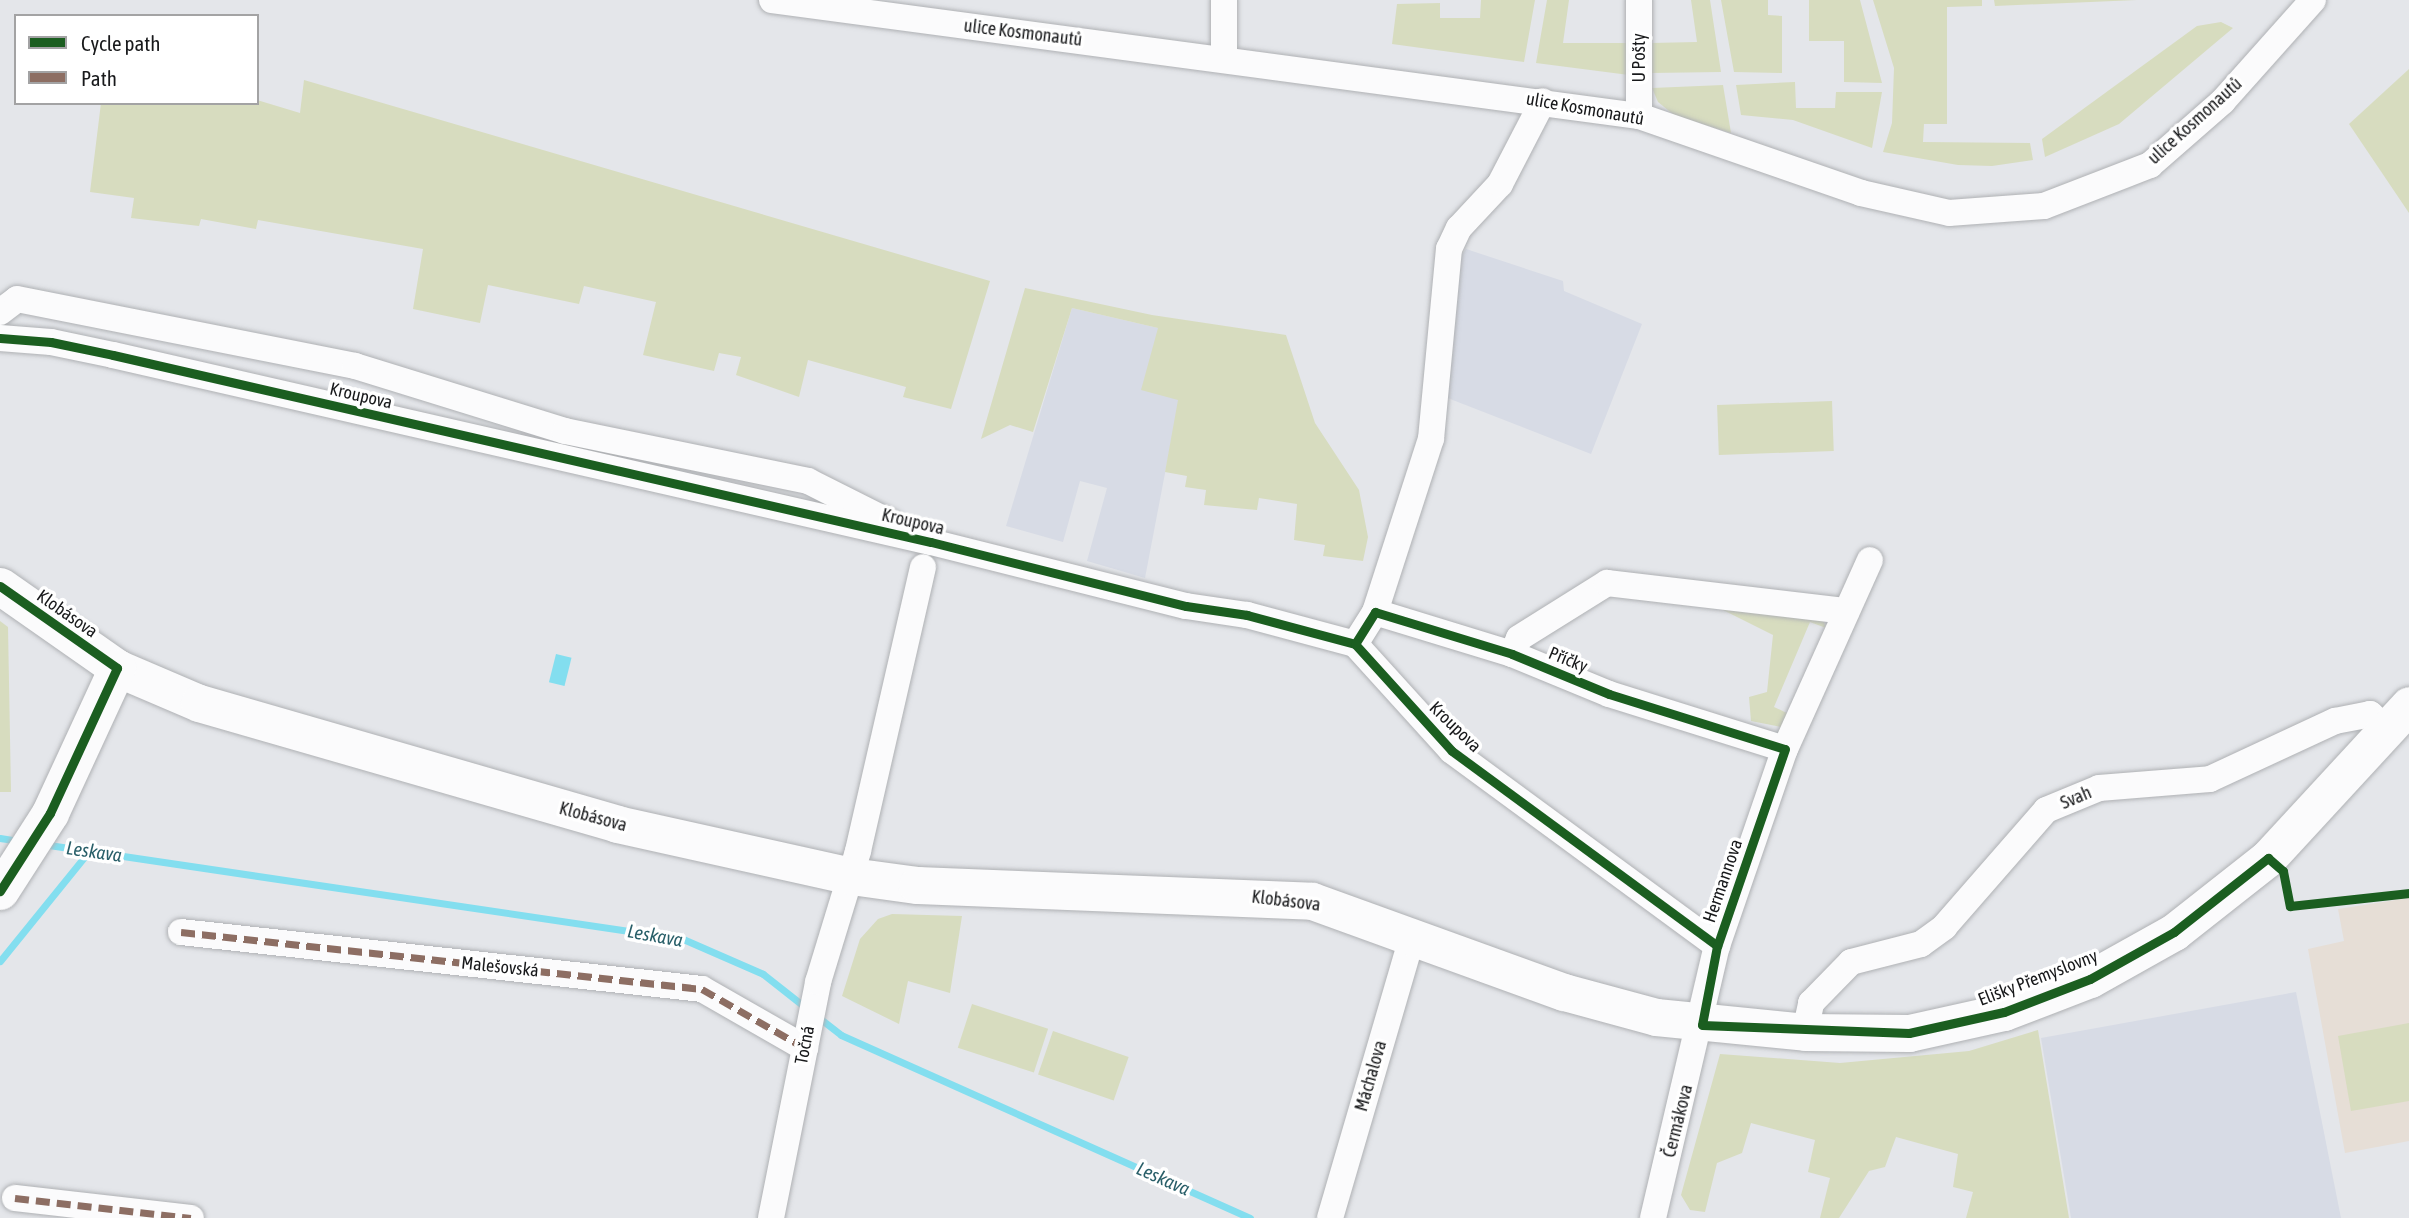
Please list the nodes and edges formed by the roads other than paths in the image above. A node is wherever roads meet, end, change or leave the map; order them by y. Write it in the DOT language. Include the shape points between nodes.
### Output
graph roads {
  1 [pos="772,0"];
  2 [pos="1224,0"];
  3 [pos="1639,0"];
  4 [pos="2313,0"];
  5 [pos="807,2"];
  6 [pos="1224,57"];
  7 [pos="1544,100"];
  8 [pos="1639,116"];
  9 [pos="0,312"];
  10 [pos="0,338"];
  11 [pos="927,555"];
  12 [pos="1870,560"];
  13 [pos="0,586"];
  14 [pos="1846,611"];
  15 [pos="1375,612"];
  16 [pos="1355,644"];
  17 [pos="1512,654"];
  18 [pos="117,668"];
  19 [pos="2398,718"];
  20 [pos="1785,749"];
  21 [pos="851,876"];
  22 [pos="8,881"];
  23 [pos="181,932"];
  24 [pos="1413,935"];
  25 [pos="1717,946"];
  26 [pos="1702,1025"];
  27 [pos="1805,1032"];
  28 [pos="806,1042"];
  29 [pos="15,1198"];
  30 [pos="191,1218"];
  31 [pos="771,1218"];
  32 [pos="1330,1218"];
  33 [pos="1654,1218"];
  1 -- 5 [label="street, ulice Kosmonautů"];
  2 -- 6 [label="street"];
  3 -- 8 [label="street, U Pošty"];
  4 -- 8 [label="street, ulice Kosmonautů" via="2222,101 2150,165 2044,206 1936,210 1861,193"];
  5 -- 6 [label="street, ulice Kosmonautů"];
  6 -- 7 [label="street, ulice Kosmonautů"];
  7 -- 8 [label="street, ulice Kosmonautů"];
  7 -- 15 [label="street" via="1500,184 1459,228 1449,249 1431,439"];
  9 -- 11 [label="street, Kroupova" via="17,299 355,366 565,431 808,481"];
  10 -- 11 [label="street, Kroupova" via="101,353"];
  11 -- 16 [label="street, Kroupova"];
  11 -- 21 [label="street"];
  12 -- 14 [label="street, Hermannova"];
  13 -- 18 [label="street, Klobásova"];
  14 -- 17 [label="street, Příčky" via="1607,583 1520,638"];
  14 -- 20 [label="street, Hermannova"];
  15 -- 16 [label="street"];
  15 -- 17 [label="street, Příčky"];
  16 -- 25 [label="street, Kroupova" via="1452,751"];
  17 -- 20 [label="street, Příčky" via="1609,694"];
  18 -- 21 [label="street, Klobásova" via="199,703 534,801"];
  18 -- 22 [label="street" via="50,813"];
  19 -- 27 [label="street, Elišky Přemyslovny" via="2268,858 2174,932 2090,979 2004,1012 1909,1033"];
  19 -- 27 [label="street, Svah" via="2370,714 2335,721 2210,779 2099,788 2046,810 1944,927 1921,944 1851,962 1811,1003"];
  20 -- 25 [label="street, Hermannova"];
  21 -- 24 [label="street, Klobásova" via="917,885 1312,901"];
  21 -- 28 [label="street, Točná"];
  23 -- 28 [label="street, Malešovská" via="702,989"];
  24 -- 26 [label="street, Klobásova" via="1564,992"];
  24 -- 32 [label="street, Máchalova"];
  25 -- 26 [label="street, Hermannova"];
  26 -- 27 [label="street, Elišky Přemyslovny"];
  26 -- 33 [label="street, Čermákova"];
  28 -- 31 [label="street, Točná"];
  29 -- 30 [label="street"];
}
